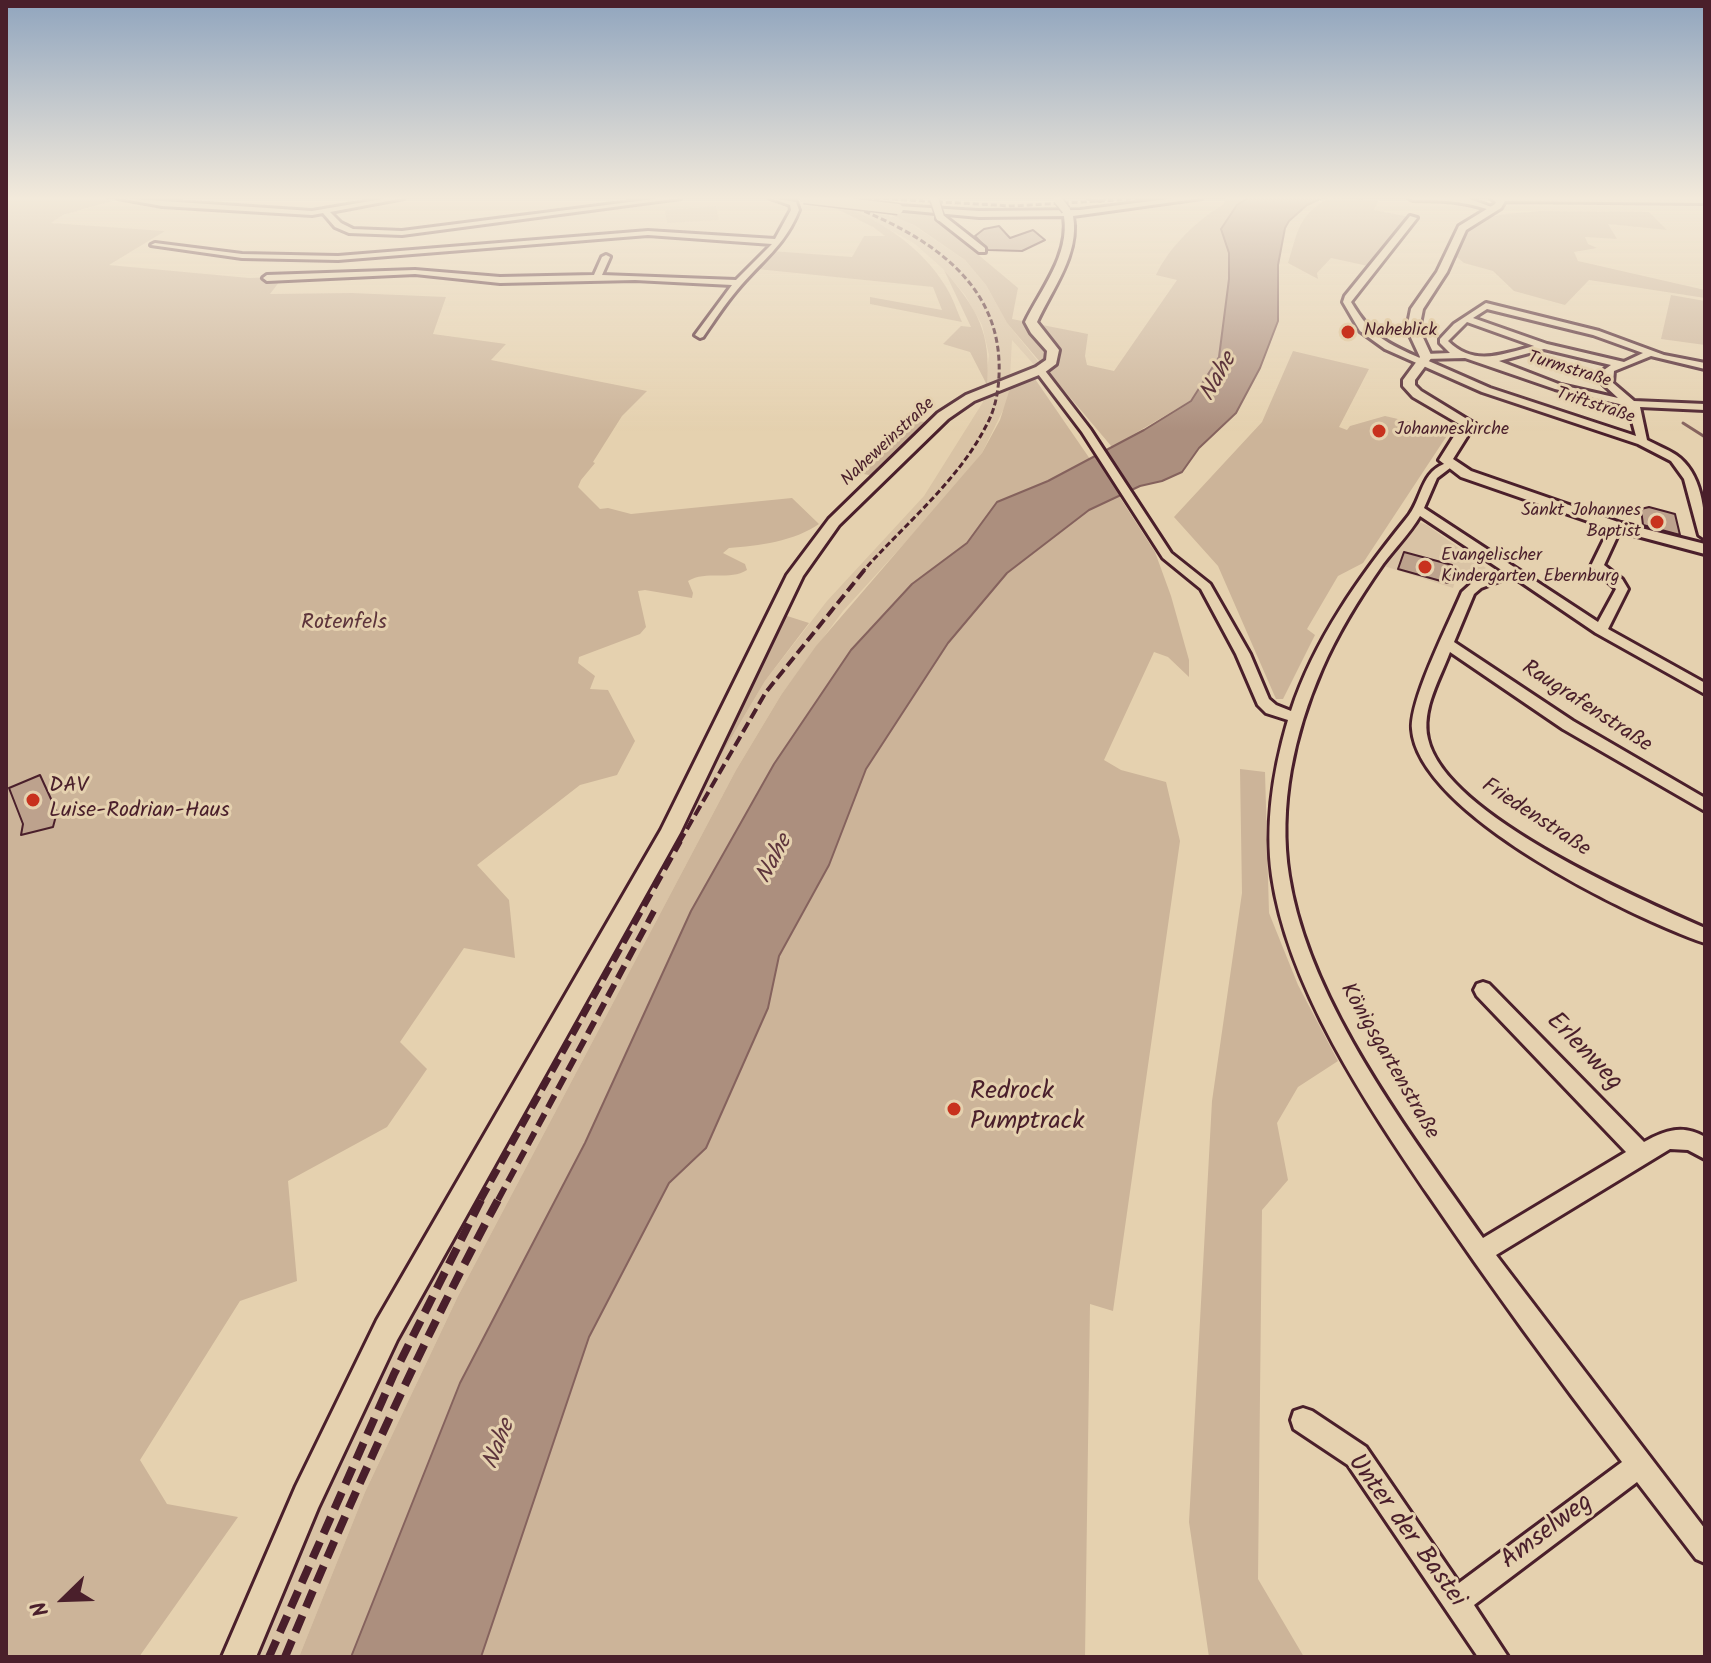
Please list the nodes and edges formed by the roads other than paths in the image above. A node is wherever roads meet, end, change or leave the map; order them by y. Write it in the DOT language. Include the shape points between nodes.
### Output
graph roads {
  1 [pos="326,276"];
  2 [pos="453,276"];
  3 [pos="746,276"];
  4 [pos="1053,276"];
  5 [pos="1366,276"];
  6 [pos="1440,276"];
  7 [pos="597,277"];
  8 [pos="267,278"];
  9 [pos="739,283"];
  10 [pos="1469,320"];
  11 [pos="700,335"];
  12 [pos="1544,346"];
  13 [pos="1651,353"];
  14 [pos="1457,355"];
  15 [pos="1425,360"];
  16 [pos="1489,361"];
  17 [pos="1617,365"];
  18 [pos="1705,366"];
  19 [pos="1040,370"];
  20 [pos="1705,407"];
  21 [pos="1634,408"];
  22 [pos="1642,436"];
  23 [pos="1449,465"];
  24 [pos="1418,509"];
  25 [pos="1616,526"];
  26 [pos="1705,535"];
  27 [pos="1705,549"];
  28 [pos="1512,572"];
  29 [pos="1601,630"];
  30 [pos="1447,643"];
  31 [pos="1705,689"];
  32 [pos="1294,717"];
  33 [pos="1705,805"];
  34 [pos="1705,936"];
  35 [pos="1483,990"];
  36 [pos="1705,1149"];
  37 [pos="1642,1154"];
  38 [pos="1480,1252"];
  39 [pos="1303,1420"];
  40 [pos="1639,1465"];
  41 [pos="1705,1550"];
  42 [pos="1457,1601"];
  43 [pos="239,1657"];
  44 [pos="1494,1657"];
  1 -- 8 [label="street"];
  2 -- 7 [label="street"];
  3 -- 9 [label="street"];
  4 -- 19 [label="main road" via="1031,322 1054,354"];
  5 -- 15 [label="street, Triftstraße" via="1347,302 1353,316 1371,337"];
  6 -- 15 [label="main road" via="1417,309 1413,329"];
  7 -- 9 [label="street"];
  9 -- 11 [label="street"];
  10 -- 12 [label="street"];
  10 -- 13 [label="street" via="1492,306"];
  10 -- 14 [label="street" via="1452,327 1443,341"];
  12 -- 16 [label="street"];
  12 -- 17 [label="street"];
  13 -- 17 [label="street" via="1635,364"];
  13 -- 18 [label="street"];
  14 -- 15 [label="street, Turmstraße"];
  14 -- 16 [label="street, Turmstraße"];
  15 -- 22 [label="street, Triftstraße" via="1517,401"];
  15 -- 23 [label="main road" via="1409,380 1411,389 1468,424 1447,455"];
  16 -- 21 [label="street, Turmstraße"];
  17 -- 21 [label="street" via="1609,370 1608,384"];
  19 -- 32 [label="street" via="1172,560 1199,579 1220,607 1263,702"];
  19 -- 43 [label="main road, Naheweinstraße" via="970,398 933,425 834,522 795,575 670,833 387,1330 307,1497"];
  20 -- 21 [label="street, Turmstraße"];
  21 -- 22 [label="street"];
  22 -- 26 [label="street, Triftstraße" via="1686,470"];
  23 -- 24 [label="street, Königsgartenstraße" via="1432,475"];
  23 -- 25 [label="main road"];
  24 -- 28 [label="street"];
  24 -- 32 [label="street, Königsgartenstraße" via="1346,606"];
  25 -- 27 [label="main road"];
  25 -- 29 [label="street" via="1597,566 1622,589"];
  28 -- 29 [label="street"];
  28 -- 30 [label="street, Friedenstraße" via="1468,592"];
  29 -- 31 [label="street"];
  30 -- 33 [label="street, Raugrafenstraße" via="1568,725"];
  30 -- 34 [label="street, Friedenstraße" via="1418,726 1438,773 1521,841"];
  32 -- 38 [label="street, Königsgartenstraße" via="1277,829 1284,896 1297,937 1330,1014 1372,1090"];
  35 -- 37 [label="street, Erlenweg"];
  36 -- 37 [label="street" via="1679,1138"];
  37 -- 38 [label="street"];
  38 -- 40 [label="street, Königsgartenstraße"];
  39 -- 42 [label="street, Unter der Bastei" via="1357,1456"];
  40 -- 41 [label="street, Königsgartenstraße"];
  40 -- 42 [label="street, Amselweg"];
  42 -- 44 [label="street, Unter der Bastei"];
}
